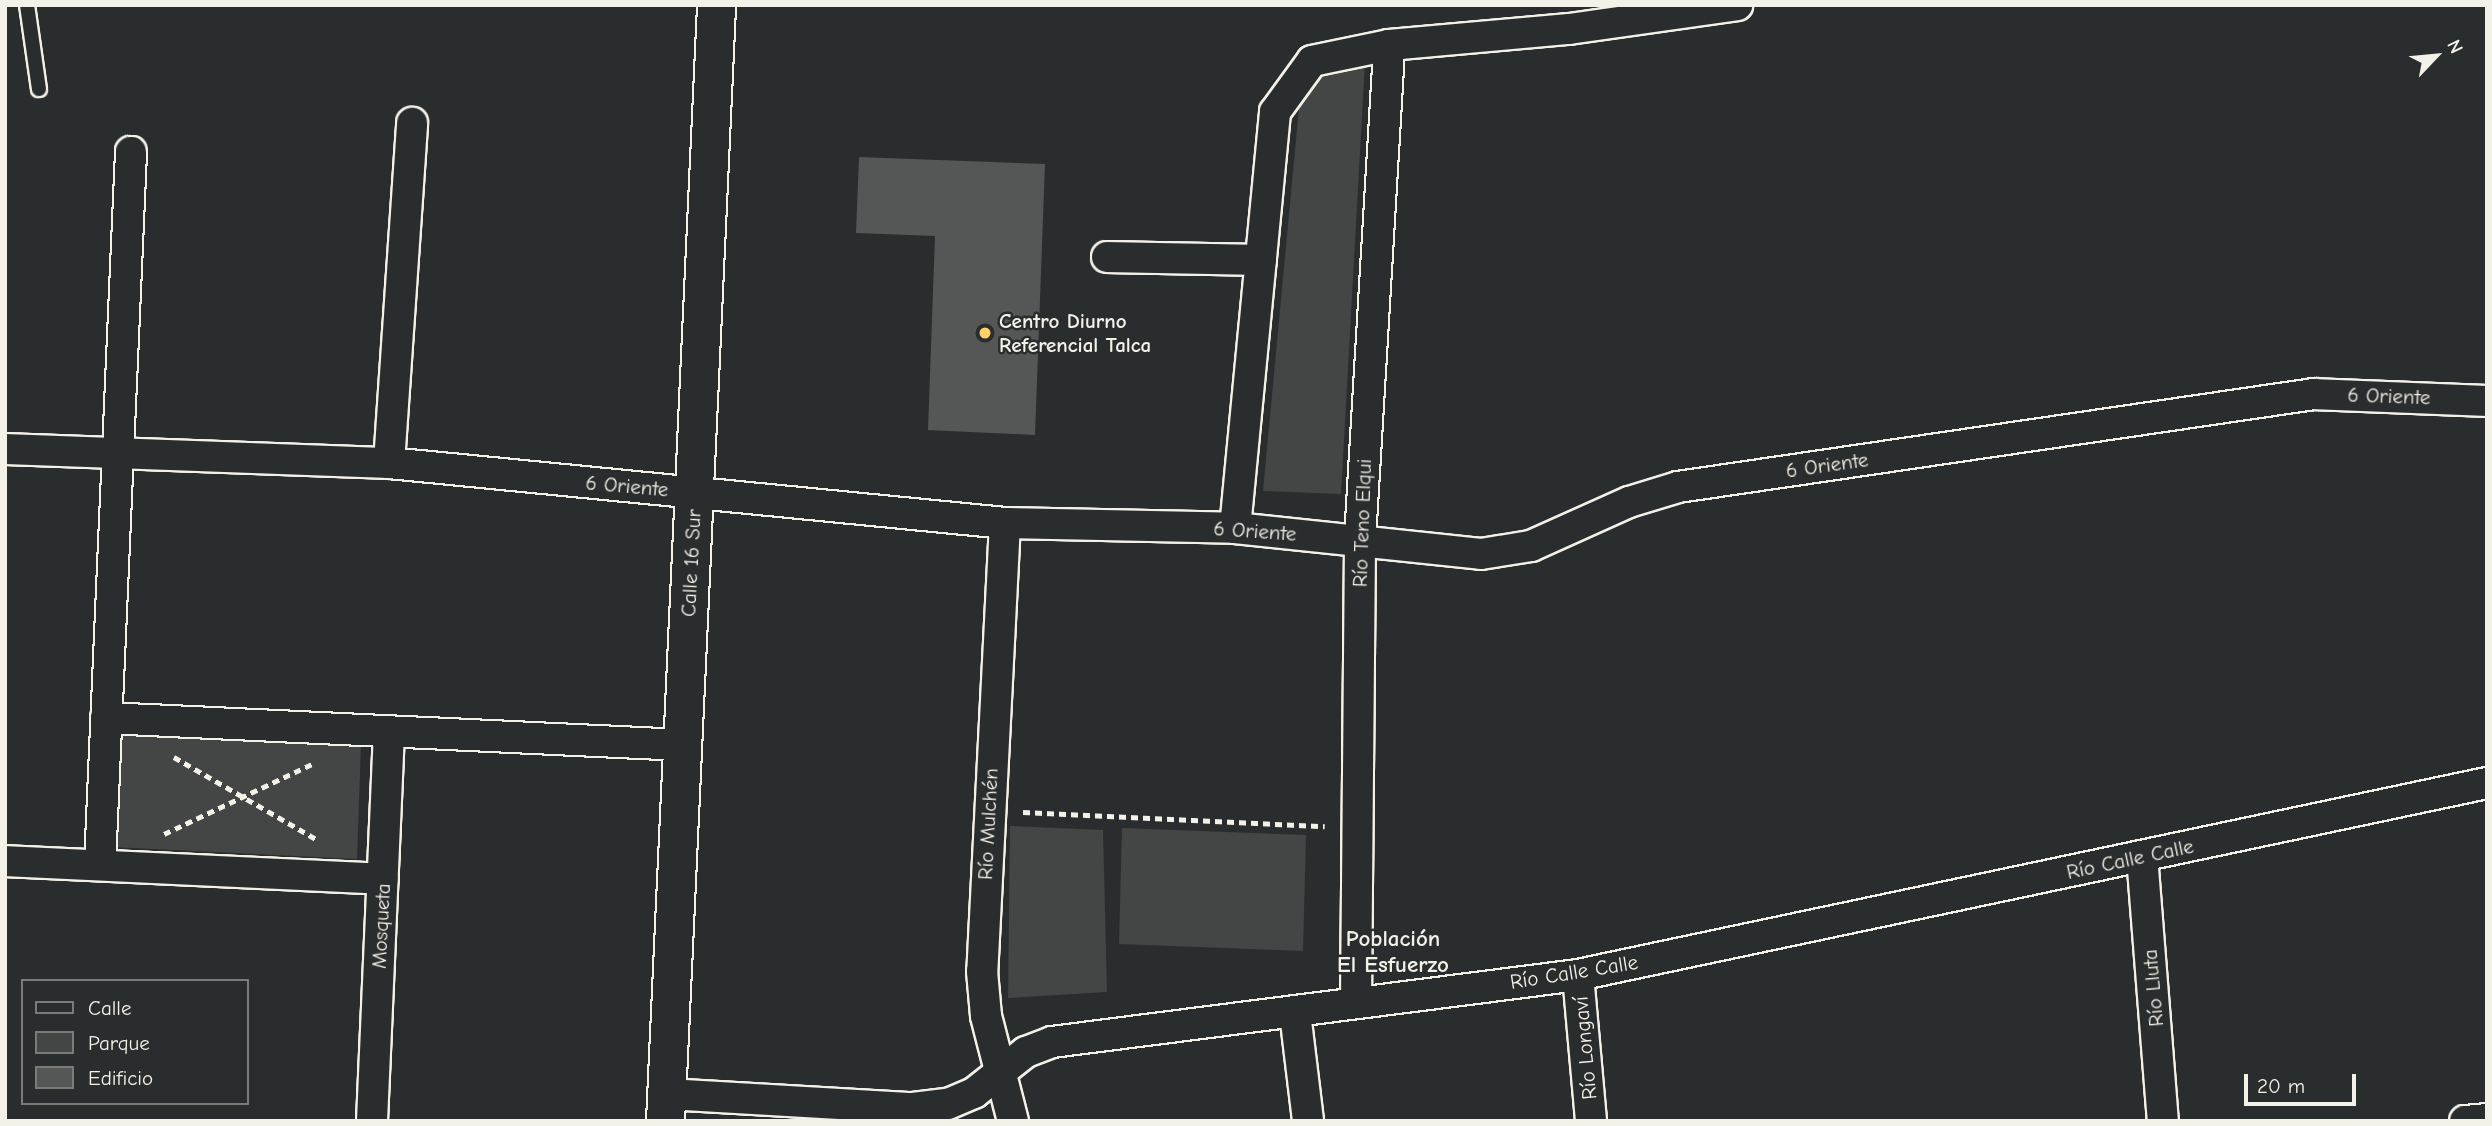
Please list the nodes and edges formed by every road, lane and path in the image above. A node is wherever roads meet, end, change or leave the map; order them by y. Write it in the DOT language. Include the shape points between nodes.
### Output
graph roads {
  1 [pos="27,5"];
  2 [pos="716,5"];
  3 [pos="1600,5"];
  4 [pos="1737,5"];
  5 [pos="1569,29"];
  6 [pos="1389,45"];
  7 [pos="39,89"];
  8 [pos="412,122"];
  9 [pos="131,152"];
  10 [pos="1107,257"];
  11 [pos="1261,260"];
  12 [pos="2487,401"];
  13 [pos="5,449"];
  14 [pos="118,454"];
  15 [pos="389,463"];
  16 [pos="694,492"];
  17 [pos="1006,523"];
  18 [pos="1235,528"];
  19 [pos="1360,539"];
  20 [pos="107,718"];
  21 [pos="389,731"];
  22 [pos="682,745"];
  23 [pos="163,750"];
  24 [pos="327,758"];
  25 [pos="2487,783"];
  26 [pos="241,795"];
  27 [pos="988,811"];
  28 [pos="1354,827"];
  29 [pos="159,836"];
  30 [pos="324,844"];
  31 [pos="2142,856"];
  32 [pos="5,861"];
  33 [pos="100,865"];
  34 [pos="383,879"];
  35 [pos="1578,975"];
  36 [pos="1356,1002"];
  37 [pos="1296,1013"];
  38 [pos="1001,1069"];
  39 [pos="666,1107"];
  40 [pos="2487,1119"];
  41 [pos="372,1121"];
  42 [pos="1013,1121"];
  43 [pos="1308,1121"];
  44 [pos="1591,1121"];
  45 [pos="2163,1121"];
  46 [pos="2465,1121"];
  1 -- 7 [label="lane"];
  2 -- 16 [label="street, Calle 16 Sur"];
  3 -- 5 [label="street"];
  4 -- 5 [label="street"];
  5 -- 6 [label="street"];
  6 -- 11 [label="street" via="1312,61 1275,113"];
  6 -- 19 [label="street, Río Teno Elqui"];
  8 -- 15 [label="street"];
  9 -- 14 [label="street"];
  10 -- 11 [label="street"];
  11 -- 18 [label="street"];
  12 -- 19 [label="street, 6 Oriente" via="2314,394 1678,486 1506,552 1481,554"];
  13 -- 14 [label="street, 6 Oriente"];
  14 -- 15 [label="street, 6 Oriente"];
  14 -- 20 [label="street"];
  15 -- 16 [label="street, 6 Oriente"];
  16 -- 17 [label="street, 6 Oriente"];
  16 -- 22 [label="street, Calle 16 Sur"];
  17 -- 18 [label="street, 6 Oriente"];
  17 -- 27 [label="street, Río Mulchén"];
  18 -- 19 [label="street, 6 Oriente"];
  19 -- 28 [label="street, Río Teno Elqui"];
  20 -- 21 [label="street"];
  20 -- 33 [label="street"];
  21 -- 22 [label="street"];
  21 -- 34 [label="street, Mosqueta"];
  22 -- 39 [label="street, Calle 16 Sur"];
  23 -- 26 [label="path"];
  24 -- 26 [label="path"];
  25 -- 31 [label="street, Río Calle Calle"];
  26 -- 29 [label="path"];
  26 -- 30 [label="path"];
  27 -- 28 [label="path"];
  27 -- 38 [label="street, Río Mulchén" via="982,971 986,1016"];
  28 -- 36 [label="street, Río Teno Elqui"];
  31 -- 35 [label="street, Río Calle Calle"];
  31 -- 45 [label="street, Río Lluta"];
  32 -- 33 [label="street"];
  33 -- 34 [label="street"];
  34 -- 41 [label="street, Mosqueta"];
  35 -- 36 [label="street, Río Calle Calle"];
  35 -- 44 [label="street, Río Longaví"];
  36 -- 37 [label="street, Río Calle Calle"];
  37 -- 38 [label="street, Río Calle Calle" via="1134,1028 1052,1042"];
  37 -- 43 [label="street"];
  38 -- 39 [label="street, Río Calle Calle" via="974,1093 948,1104 913,1108"];
  38 -- 42 [label="street, Río Mulchén"];
  40 -- 46 [label="street"];
}
